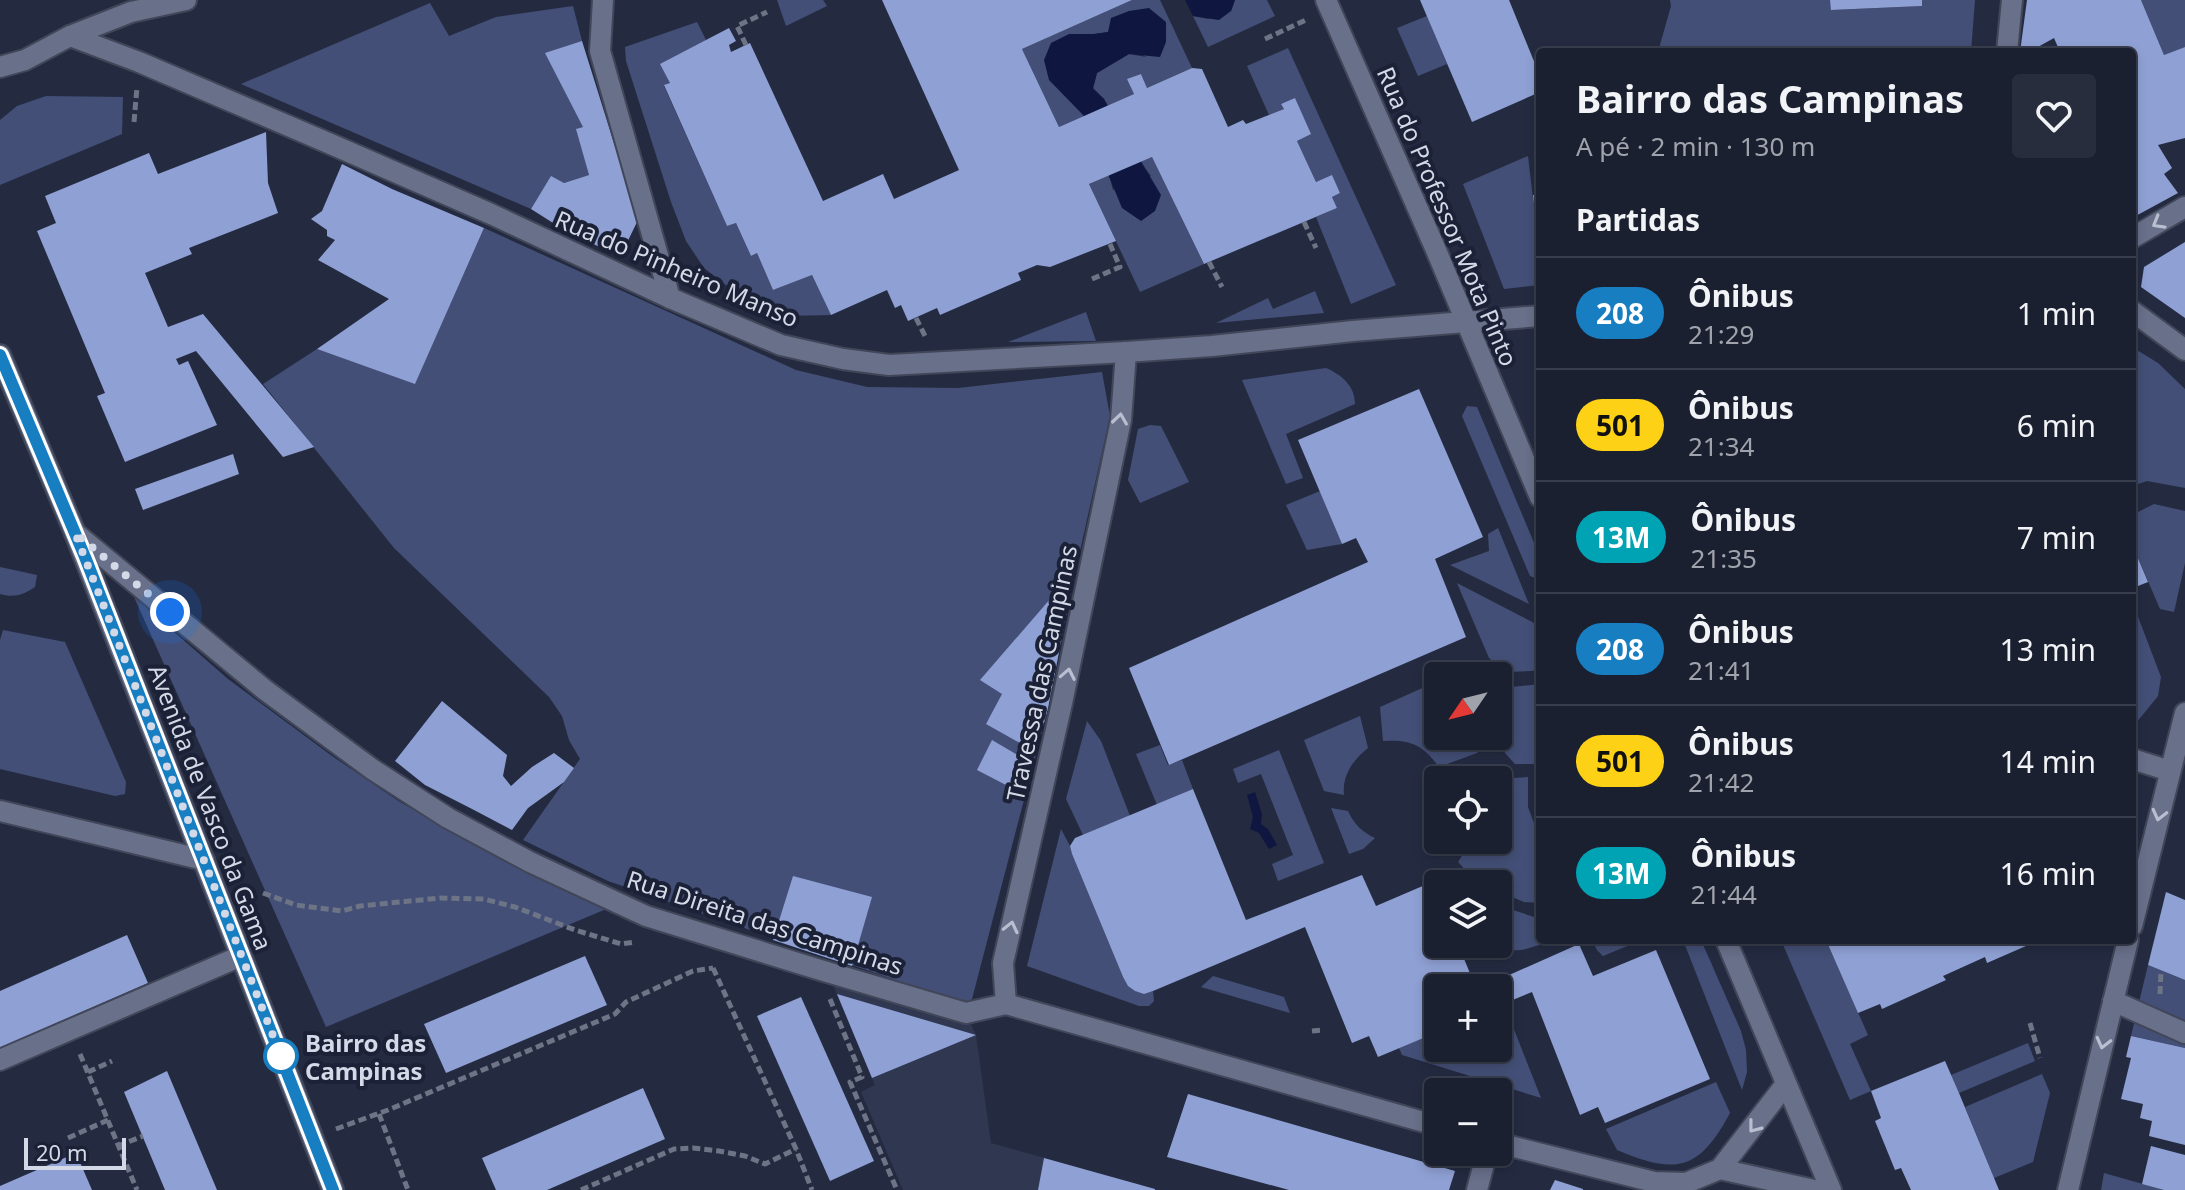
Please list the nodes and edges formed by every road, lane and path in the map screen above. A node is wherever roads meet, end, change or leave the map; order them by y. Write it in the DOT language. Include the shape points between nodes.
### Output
graph roads {
  1 [pos="186,0"];
  2 [pos="603,0"];
  3 [pos="2012,0"];
  4 [pos="1328,4"];
  5 [pos="767,12"];
  6 [pos="70,36"];
  7 [pos="1265,39"];
  8 [pos="746,45"];
  9 [pos="2007,48"];
  10 [pos="0,51"];
  11 [pos="25,60"];
  12 [pos="0,67"];
  13 [pos="0,82"];
  14 [pos="2185,207"];
  15 [pos="1304,222"];
  16 [pos="2136,236"];
  17 [pos="1110,244"];
  18 [pos="1316,248"];
  19 [pos="1209,262"];
  20 [pos="1092,279"];
  21 [pos="1222,287"];
  22 [pos="670,298"];
  23 [pos="2136,314"];
  24 [pos="1536,316"];
  25 [pos="1467,322"];
  26 [pos="2185,350"];
  27 [pos="1126,352"];
  28 [pos="0,355"];
  29 [pos="1536,487"];
  30 [pos="75,533"];
  31 [pos="2185,713"];
  32 [pos="2136,760"];
  33 [pos="2170,771"];
  34 [pos="0,811"];
  35 [pos="204,860"];
  36 [pos="263,893"];
  37 [pos="2136,910"];
  38 [pos="689,930"];
  39 [pos="1728,944"];
  40 [pos="2127,944"];
  41 [pos="241,956"];
  42 [pos="713,968"];
  43 [pos="817,969"];
  44 [pos="2113,1001"];
  45 [pos="1006,1004"];
  46 [pos="2030,1023"];
  47 [pos="69,1029"];
  48 [pos="1323,1030"];
  49 [pos="1312,1031"];
  50 [pos="2185,1033"];
  51 [pos="2040,1058"];
  52 [pos="0,1060"];
  53 [pos="112,1061"];
  54 [pos="88,1072"];
  55 [pos="1786,1084"];
  56 [pos="379,1114"];
  57 [pos="108,1120"];
  58 [pos="1424,1122"];
  59 [pos="143,1136"];
  60 [pos="68,1138"];
  61 [pos="313,1138"];
  62 [pos="118,1146"];
  63 [pos="1512,1146"];
  64 [pos="796,1149"];
  65 [pos="1483,1166"];
  66 [pos="1720,1169"];
  67 [pos="137,1190"];
  68 [pos="333,1190"];
  69 [pos="408,1190"];
  70 [pos="581,1190"];
  71 [pos="812,1190"];
  72 [pos="897,1190"];
  73 [pos="1477,1190"];
  74 [pos="1814,1190"];
  75 [pos="1831,1190"];
  76 [pos="2068,1190"];
  1 -- 6 [label="street" via="131,12"];
  2 -- 22 [label="street" via="600,51"];
  3 -- 9 [label="street"];
  4 -- 7 [label="path"];
  4 -- 25 [label="street, Rua do Professor Mota Pinto"];
  5 -- 8 [label="path" via="737,26"];
  6 -- 11 [label="street"];
  6 -- 22 [label="street, Rua do Pinheiro Manso" via="333,145"];
  10 -- 11 [label="street"];
  11 -- 12 [label="street"];
  11 -- 13 [label="street"];
  14 -- 16 [label="street, one-way"];
  15 -- 18 [label="path"];
  17 -- 20 [label="path" via="1120,267"];
  19 -- 21 [label="path"];
  22 -- 27 [label="street, Rua do Pinheiro Manso" via="781,345 889,365"];
  23 -- 26 [label="street"];
  24 -- 25 [label="street, Rua do Pinheiro Manso"];
  25 -- 27 [label="street, Rua do Pinheiro Manso"];
  25 -- 29 [label="street, Rua do Professor Mota Pinto"];
  45 -- 27 [label="street, Travessa das Campinas, one-way" via="1003,963 1121,420"];
  28 -- 30 [label="street, Avenida de Vasco da Gama"];
  30 -- 35 [label="street, Avenida de Vasco da Gama"];
  30 -- 38 [label="street, Rua Direita das Campinas" via="265,690 372,769 530,862 646,916"];
  31 -- 33 [label="street"];
  32 -- 33 [label="street"];
  33 -- 37 [label="street, one-way"];
  34 -- 35 [label="street"];
  35 -- 41 [label="street, Avenida de Vasco da Gama"];
  36 -- 38 [label="path" via="296,905 342,911 440,898 484,899 621,944"];
  38 -- 42 [label="path"];
  38 -- 43 [label="street, Rua Direita das Campinas"];
  39 -- 55 [label="street"];
  40 -- 44 [label="street"];
  41 -- 47 [label="street"];
  41 -- 61 [label="street, Avenida de Vasco da Gama"];
  42 -- 56 [label="path" via="693,971 626,1002 615,1014"];
  42 -- 64 [label="path"];
  43 -- 45 [label="street, Rua Direita das Campinas" via="966,1013"];
  43 -- 72 [label="path" via="862,1077 850,1082"];
  44 -- 50 [label="street"];
  44 -- 76 [label="street, one-way"];
  45 -- 58 [label="street, Rua Direita das Campinas"];
  46 -- 51 [label="path"];
  47 -- 52 [label="street"];
  47 -- 54 [label="path"];
  48 -- 49 [label="path"];
  53 -- 54 [label="path"];
  54 -- 57 [label="path"];
  55 -- 66 [label="street, one-way"];
  55 -- 75 [label="street"];
  56 -- 61 [label="path"];
  56 -- 69 [label="path"];
  57 -- 60 [label="path"];
  57 -- 62 [label="path"];
  59 -- 62 [label="path"];
  61 -- 68 [label="street, Avenida de Vasco da Gama"];
  62 -- 67 [label="path"];
  63 -- 66 [label="street" via="1654,1182 1686,1183"];
  64 -- 70 [label="path" via="765,1164 719,1151 674,1149"];
  64 -- 71 [label="path"];
  65 -- 73 [label="street"];
  66 -- 74 [label="street"];
}
